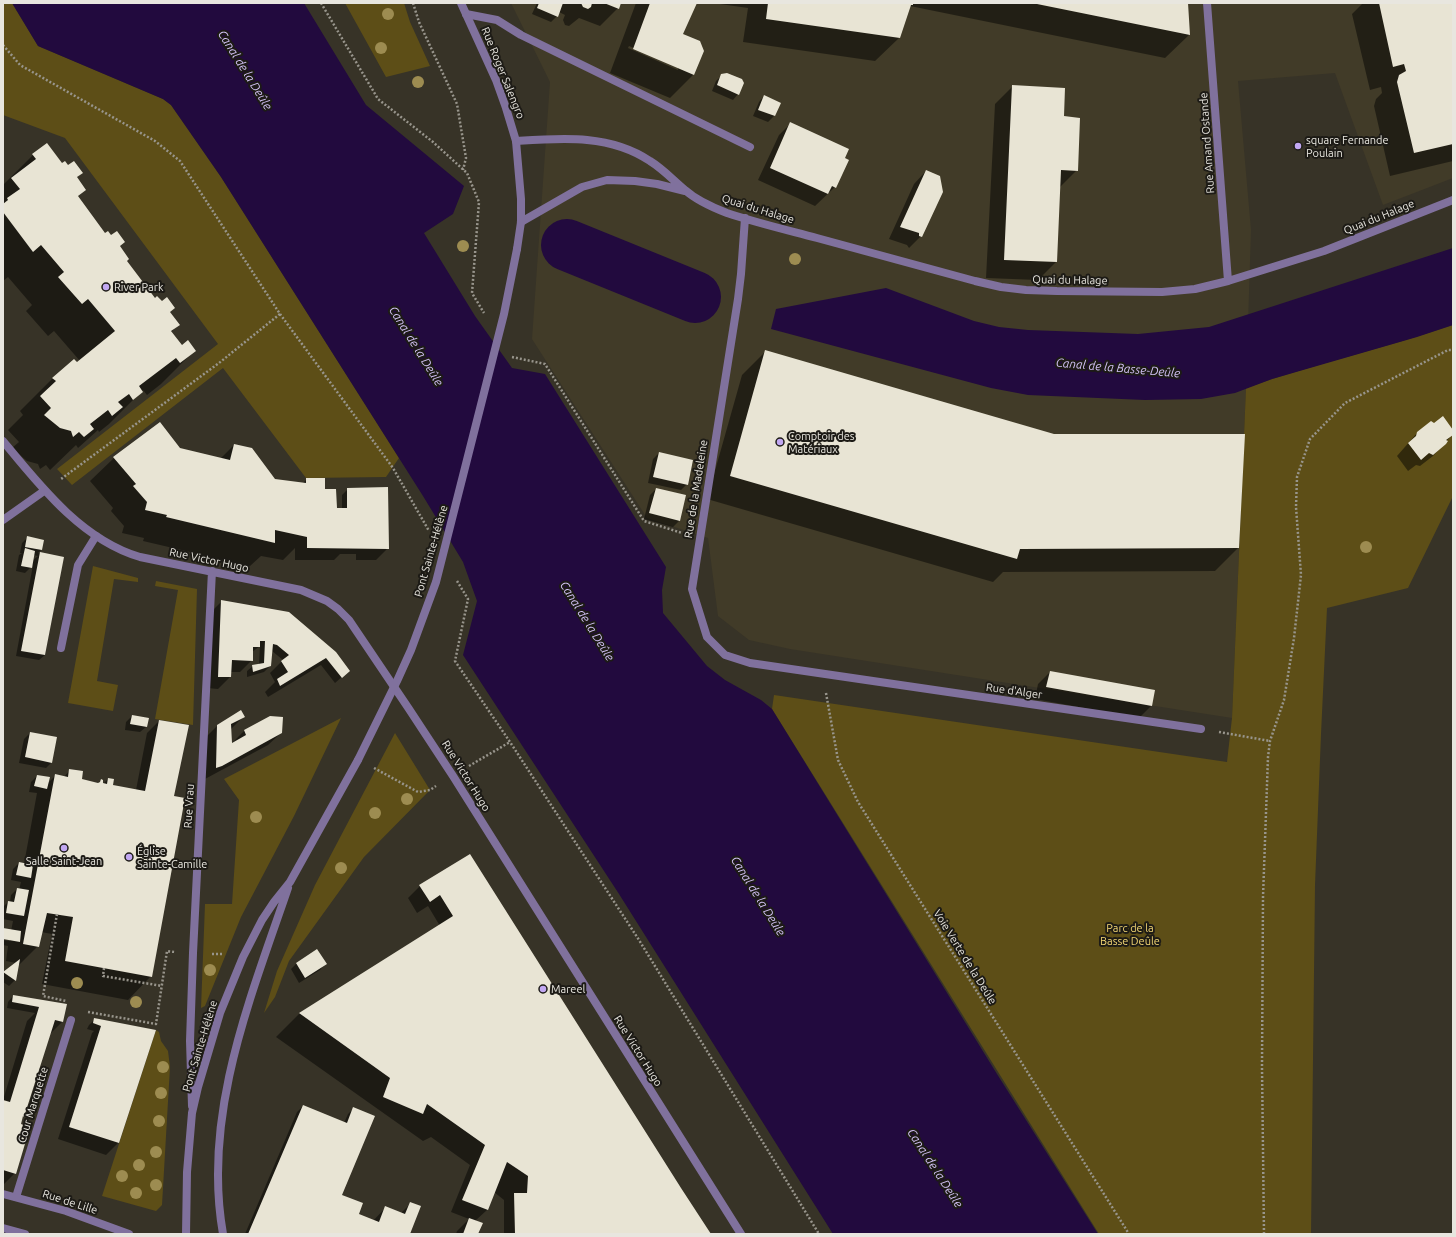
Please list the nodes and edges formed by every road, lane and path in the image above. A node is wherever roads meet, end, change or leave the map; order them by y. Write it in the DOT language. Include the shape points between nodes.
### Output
graph roads {
  1 [pos="320,3"];
  2 [pos="413,3"];
  3 [pos="461,3"];
  4 [pos="1208,3"];
  5 [pos="466,14"];
  6 [pos="3,45"];
  7 [pos="516,141"];
  8 [pos="750,147"];
  9 [pos="463,170"];
  10 [pos="686,191"];
  11 [pos="1453,200"];
  12 [pos="745,218"];
  13 [pos="521,222"];
  14 [pos="517,249"];
  15 [pos="1228,282"];
  16 [pos="280,314"];
  17 [pos="488,319"];
  18 [pos="1453,350"];
  19 [pos="508,351"];
  20 [pos="3,441"];
  21 [pos="44,491"];
  22 [pos="3,520"];
  23 [pos="96,536"];
  24 [pos="432,537"];
  25 [pos="700,540"];
  26 [pos="212,572"];
  27 [pos="456,578"];
  28 [pos="61,648"];
  29 [pos="823,674"];
  30 [pos="1201,730"];
  31 [pos="1270,741"];
  32 [pos="510,742"];
  33 [pos="358,760"];
  34 [pos="480,760"];
  35 [pos="430,790"];
  36 [pos="290,882"];
  37 [pos="57,914"];
  38 [pos="192,953"];
  39 [pos="243,957"];
  40 [pos="104,968"];
  41 [pos="162,986"];
  42 [pos="74,1002"];
  43 [pos="80,1010"];
  44 [pos="71,1020"];
  45 [pos="192,1113"];
  46 [pos="3,1194"];
  47 [pos="16,1197"];
  48 [pos="3,1228"];
  49 [pos="26,1234"];
  50 [pos="129,1234"];
  51 [pos="186,1234"];
  52 [pos="223,1234"];
  53 [pos="741,1234"];
  54 [pos="819,1234"];
  55 [pos="1130,1234"];
  56 [pos="1264,1234"];
  1 -- 9 [label="path" via="378,99 433,142"];
  2 -- 9 [label="path" via="419,22 457,104 466,158"];
  3 -- 5 [label="street, Rue Roger Salengro"];
  4 -- 15 [label="street, Rue Amand Ostande"];
  5 -- 7 [label="street, Rue Roger Salengro" via="496,80"];
  5 -- 8 [label="street" via="497,20 521,35"];
  6 -- 16 [label="path" via="20,65 155,141 180,161"];
  7 -- 10 [label="street, Quai du Halage" via="581,139 618,145 650,160"];
  7 -- 13 [label="street, Rue Roger Salengro"];
  9 -- 17 [label="path" via="467,173 479,202 472,293"];
  10 -- 12 [label="street, Quai du Halage" via="716,208"];
  10 -- 13 [label="street, Quai du Halage" via="635,180 607,180 582,187"];
  11 -- 15 [label="street, Quai du Halage" via="1324,251"];
  12 -- 15 [label="street, Quai du Halage" via="1001,287 1057,291 1162,292"];
  12 -- 25 [label="street, Rue de la Madeleine" via="739,293"];
  13 -- 14 [label="street, Rue Roger Salengro"];
  14 -- 33 [label="street, Pont Sainte-Hélène, bridge" via="504,314 436,582 411,650"];
  16 -- 21 [label="path" via="219,363"];
  16 -- 24 [label="path" via="393,468"];
  18 -- 31 [label="path" via="1448,350 1345,403 1310,439 1298,477 1296,507 1301,575 1294,638 1284,700"];
  19 -- 25 [label="path" via="512,357 545,364 644,521"];
  20 -- 21 [label="street, Rue Victor Hugo"];
  21 -- 22 [label="street"];
  21 -- 23 [label="street, Rue Victor Hugo"];
  23 -- 26 [label="street, Rue Victor Hugo" via="129,553"];
  23 -- 28 [label="street" via="78,565"];
  25 -- 29 [label="street, Rue de la Madeleine" via="692,589 708,637 725,655 750,663"];
  26 -- 38 [label="street, Rue Vrau"];
  26 -- 53 [label="street, Rue Victor Hugo" via="301,590 326,601 349,620 410,709"];
  27 -- 32 [label="path" via="468,599 455,661"];
  29 -- 30 [label="street, Rue d'Alger"];
  29 -- 55 [label="path, Voie Verte de la Deûle" via="838,760 858,802"];
  30 -- 31 [label="path"];
  31 -- 56 [label="path" via="1263,905"];
  32 -- 34 [label="path"];
  32 -- 54 [label="path" via="639,940"];
  33 -- 35 [label="path" via="418,792"];
  33 -- 36 [label="street, Pont Sainte-Hélène"];
  36 -- 39 [label="street, Pont Sainte-Hélène" via="262,920"];
  36 -- 52 [label="street, Pont Sainte-Hélène" via="241,1029 227,1091 218,1168"];
  37 -- 42 [label="path" via="43,996"];
  38 -- 39 [label="path"];
  38 -- 41 [label="path" via="167,952"];
  38 -- 45 [label="street, Rue Vrau"];
  39 -- 45 [label="street, Pont Sainte-Hélène" via="218,1019"];
  40 -- 41 [label="path" via="103,976"];
  41 -- 43 [label="path" via="156,1024"];
  44 -- 47 [label="street, Cour Marquette"];
  45 -- 51 [label="street, Pont Sainte-Hélène"];
  46 -- 47 [label="street, Rue de Lille"];
  47 -- 50 [label="street, Rue de Lille" via="66,1211"];
  48 -- 49 [label="street"];
}
